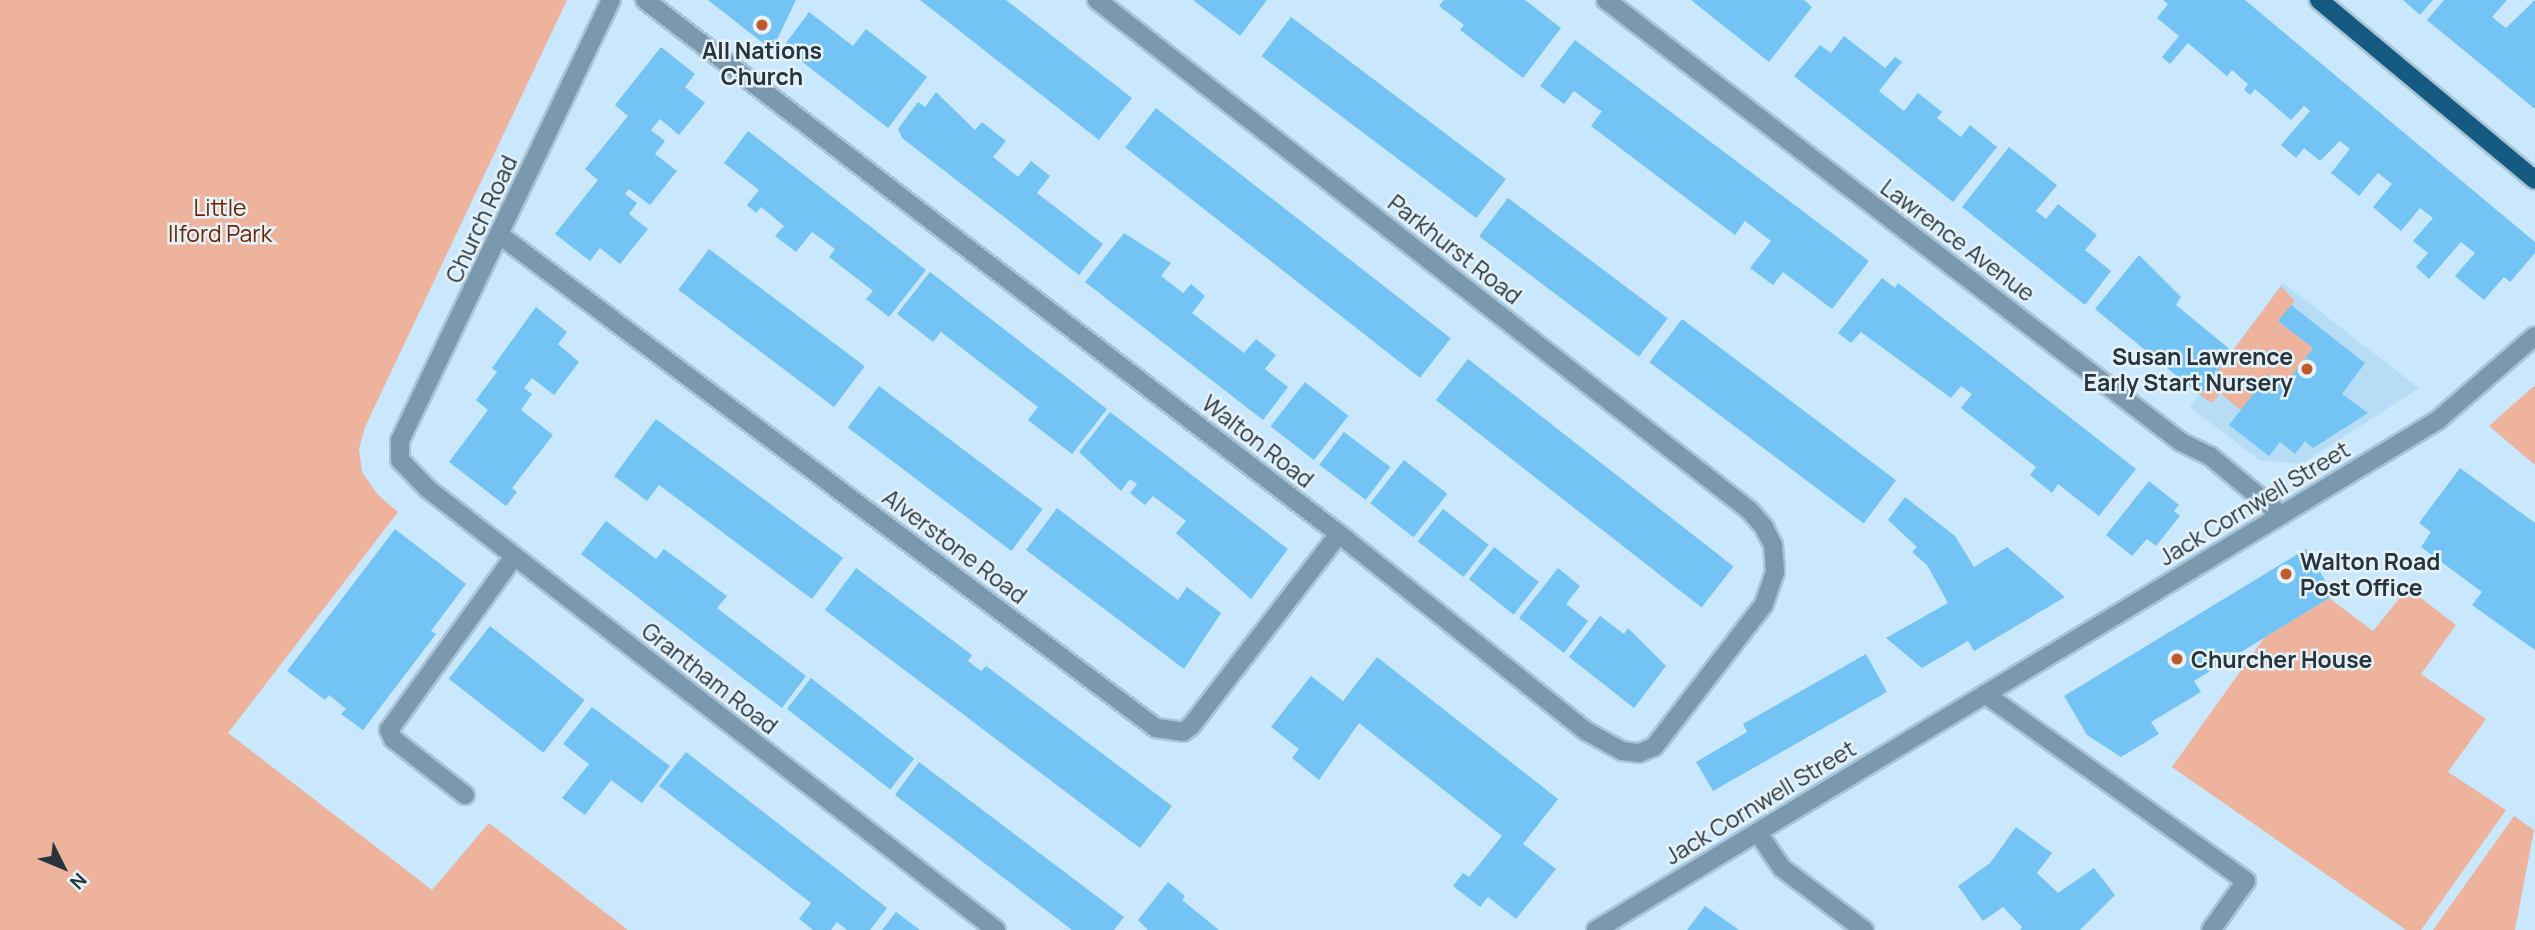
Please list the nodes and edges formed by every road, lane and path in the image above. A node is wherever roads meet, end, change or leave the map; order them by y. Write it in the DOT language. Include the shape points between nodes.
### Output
graph roads {
  1 [pos="611,0"];
  2 [pos="645,0"];
  3 [pos="1097,0"];
  4 [pos="1606,0"];
  5 [pos="2319,0"];
  6 [pos="2535,180"];
  7 [pos="501,236"];
  8 [pos="2535,336"];
  9 [pos="400,460"];
  10 [pos="2281,515"];
  11 [pos="1339,534"];
  12 [pos="1773,545"];
  13 [pos="514,557"];
  14 [pos="1985,694"];
  15 [pos="465,795"];
  16 [pos="1758,833"];
  17 [pos="996,930"];
  18 [pos="1596,930"];
  19 [pos="1864,930"];
  20 [pos="2211,930"];
  1 -- 7 [label="street, Church Road"];
  2 -- 11 [label="street, Walton Road"];
  3 -- 12 [label="street, Parkhurst Road" via="1749,509"];
  4 -- 10 [label="street, Lawrence Avenue" via="2181,442 2210,456"];
  5 -- 6 [label="main road"];
  7 -- 9 [label="street, Church Road" via="400,442"];
  7 -- 11 [label="street, Alverstone Road" via="1156,728 1183,732 1191,726"];
  8 -- 10 [label="street, Jack Cornwell Street" via="2438,420"];
  9 -- 13 [label="street, Grantham Road" via="409,474"];
  10 -- 14 [label="street, Jack Cornwell Street"];
  11 -- 12 [label="street, Walton Road" via="1586,732 1605,744 1639,753 1669,733 1764,604 1775,572"];
  13 -- 15 [label="street" via="389,730 393,739"];
  13 -- 17 [label="street, Grantham Road"];
  14 -- 16 [label="street, Jack Cornwell Street"];
  14 -- 20 [label="street" via="2246,881"];
  16 -- 18 [label="street, Jack Cornwell Street"];
  16 -- 19 [label="street" via="1783,868"];
}
